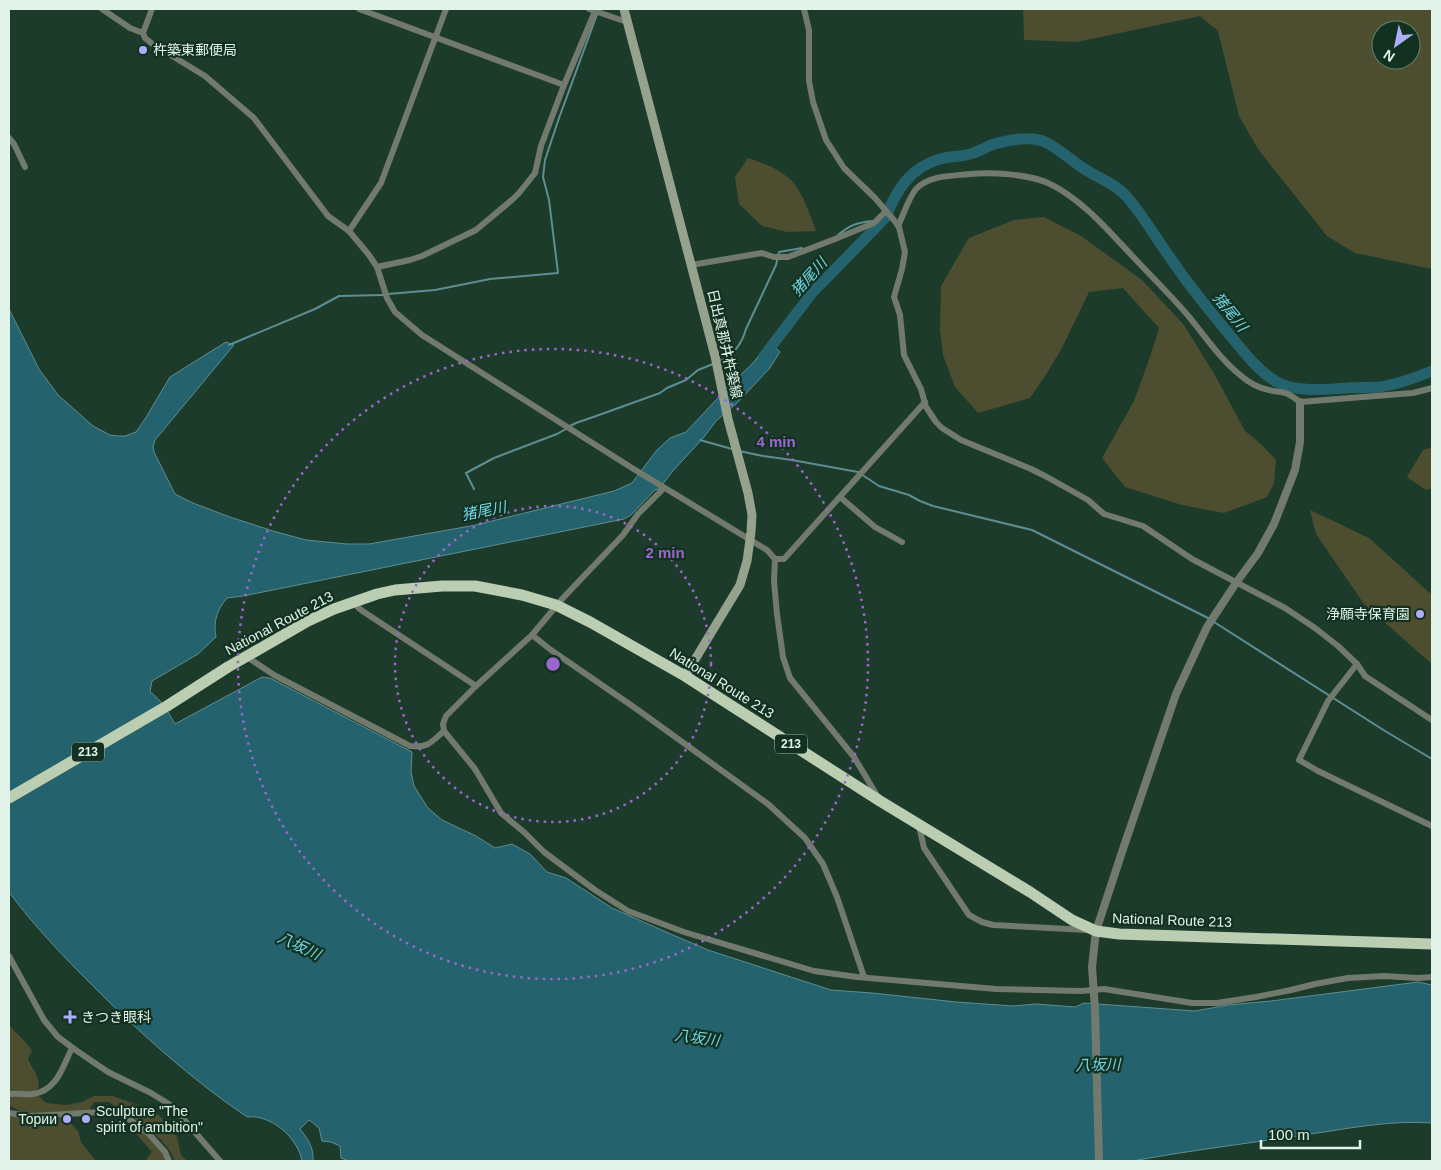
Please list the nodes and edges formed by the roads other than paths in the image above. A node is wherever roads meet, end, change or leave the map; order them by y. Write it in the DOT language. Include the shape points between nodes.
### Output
graph roads {
  1 [pos="102,9"];
  2 [pos="152,9"];
  3 [pos="359,9"];
  4 [pos="446,9"];
  5 [pos="624,9"];
  6 [pos="804,9"];
  7 [pos="596,11"];
  8 [pos="628,22"];
  9 [pos="143,33"];
  10 [pos="436,36"];
  11 [pos="564,85"];
  12 [pos="9,138"];
  13 [pos="25,167"];
  14 [pos="886,211"];
  15 [pos="898,226"];
  16 [pos="349,231"];
  17 [pos="691,265"];
  18 [pos="377,267"];
  19 [pos="1432,388"];
  20 [pos="925,402"];
  21 [pos="1300,402"];
  22 [pos="664,488"];
  23 [pos="840,497"];
  24 [pos="750,541"];
  25 [pos="902,542"];
  26 [pos="775,559"];
  27 [pos="1236,582"];
  28 [pos="352,602"];
  29 [pos="556,606"];
  30 [pos="532,635"];
  31 [pos="247,657"];
  32 [pos="1357,664"];
  33 [pos="686,676"];
  34 [pos="476,686"];
  35 [pos="1432,720"];
  36 [pos="444,731"];
  37 [pos="9,798"];
  38 [pos="880,801"];
  39 [pos="919,824"];
  40 [pos="1432,826"];
  41 [pos="1096,931"];
  42 [pos="1432,944"];
  43 [pos="9,956"];
  44 [pos="864,977"];
  45 [pos="1432,977"];
  46 [pos="1094,990"];
  47 [pos="72,1048"];
  48 [pos="9,1094"];
  49 [pos="9,1113"];
  50 [pos="169,1161"];
  51 [pos="220,1161"];
  52 [pos="1099,1161"];
  1 -- 9 [label="street"];
  2 -- 9 [label="street"];
  3 -- 10 [label="street"];
  4 -- 10 [label="street"];
  5 -- 8 [label="main road, 日出真那井杵築線"];
  6 -- 14 [label="street" via="809,30 809,81 826,140 844,168"];
  7 -- 8 [label="street"];
  7 -- 11 [label="street"];
  8 -- 17 [label="main road, 日出真那井杵築線"];
  9 -- 16 [label="street" via="151,43 205,76 254,118 328,216"];
  10 -- 11 [label="street"];
  10 -- 16 [label="street" via="381,183"];
  11 -- 18 [label="street" via="541,146 535,173 513,199 481,226 462,237 422,256"];
  12 -- 13 [label="street"];
  14 -- 15 [label="street"];
  14 -- 17 [label="street" via="874,224 788,256 762,254"];
  15 -- 20 [label="street" via="906,252 894,297 900,315 904,356"];
  15 -- 21 [label="street" via="916,190 931,180 987,172 1047,182 1086,209 1105,228 1240,375 1256,386 1287,393"];
  16 -- 18 [label="street"];
  17 -- 24 [label="main road, 日出真那井杵築線" via="752,515"];
  18 -- 22 [label="street" via="395,312 422,335"];
  19 -- 21 [label="street" via="1413,393"];
  20 -- 23 [label="street"];
  20 -- 27 [label="street" via="936,422 951,434 1047,477 1088,500 1104,514 1143,526 1192,559"];
  21 -- 27 [label="street" via="1300,442 1295,470 1274,524 1258,553"];
  22 -- 24 [label="street"];
  22 -- 29 [label="street"];
  23 -- 25 [label="street" via="875,527"];
  23 -- 26 [label="street" via="784,559"];
  24 -- 26 [label="street" via="767,550"];
  24 -- 33 [label="main road, 日出真那井杵築線" via="740,585"];
  26 -- 38 [label="street" via="777,614 790,678 854,757"];
  27 -- 32 [label="street" via="1285,608"];
  27 -- 41 [label="street" via="1207,627 1176,694"];
  28 -- 29 [label="highway, National Route 213 / 213" via="395,590 475,586 522,595"];
  28 -- 31 [label="highway, National Route 213 / 213" via="308,621"];
  28 -- 34 [label="street"];
  29 -- 30 [label="street"];
  29 -- 33 [label="highway, National Route 213 / 213"];
  30 -- 34 [label="street"];
  30 -- 44 [label="street" via="760,798 805,838 823,864"];
  31 -- 36 [label="street" via="274,675 410,746 427,745"];
  31 -- 37 [label="highway, National Route 213 / 213"];
  32 -- 35 [label="street" via="1365,676"];
  32 -- 40 [label="street" via="1330,698 1299,760"];
  33 -- 38 [label="highway, National Route 213 / 213"];
  34 -- 36 [label="street" via="446,716"];
  36 -- 44 [label="street" via="475,769 500,813 544,852 628,911 684,932 814,971"];
  38 -- 39 [label="highway, National Route 213 / 213"];
  39 -- 41 [label="highway, National Route 213 / 213" via="1072,920"];
  39 -- 41 [label="street" via="924,848 969,915 993,925"];
  41 -- 42 [label="highway, National Route 213 / 213"];
  41 -- 46 [label="street" via="1092,967"];
  43 -- 47 [label="street" via="44,1020"];
  44 -- 46 [label="street" via="996,989"];
  45 -- 46 [label="street" via="1348,978 1217,1003 1192,1003"];
  46 -- 52 [label="street"];
  47 -- 48 [label="street" via="60,1074 50,1086 38,1093"];
  47 -- 51 [label="street" via="108,1072 172,1106"];
  49 -- 50 [label="street" via="31,1116 118,1111 148,1133"];
}
